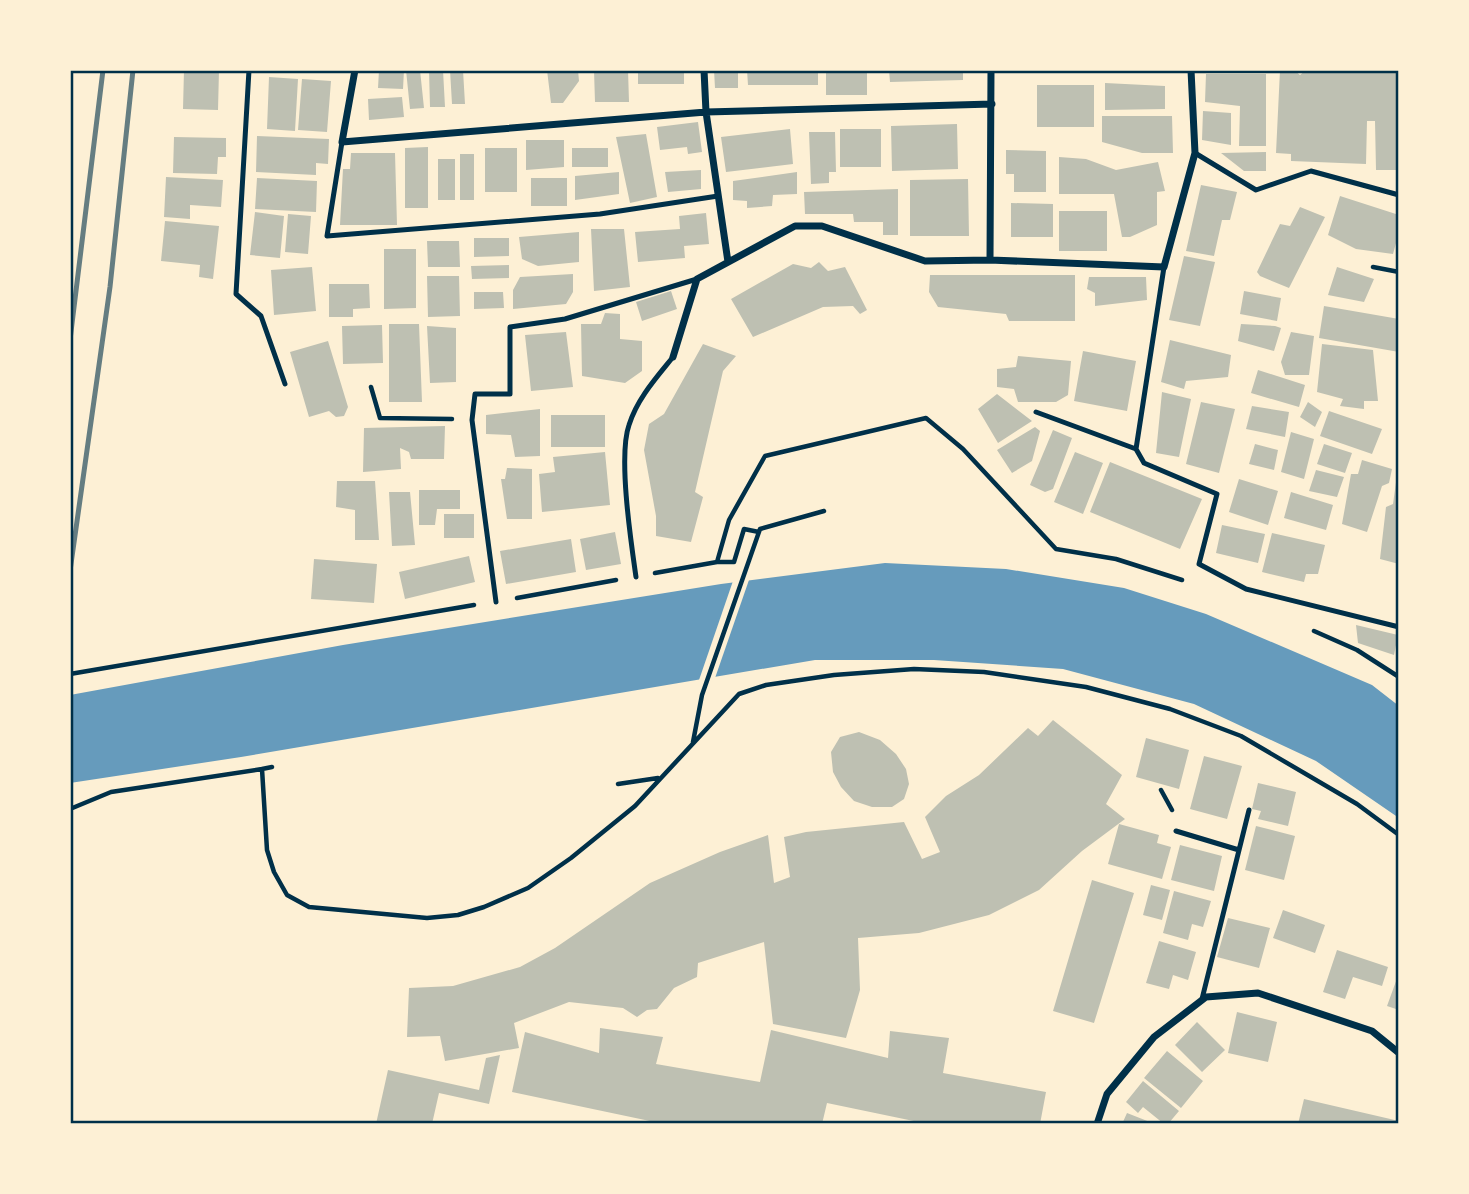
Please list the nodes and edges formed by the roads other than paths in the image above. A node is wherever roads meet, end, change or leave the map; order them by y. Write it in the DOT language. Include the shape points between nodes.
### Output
graph roads {
  1 [pos="249,70"];
  2 [pos="355,70"];
  3 [pos="704,70"];
  4 [pos="991,70"];
  5 [pos="1191,70"];
  6 [pos="992,104"];
  7 [pos="706,113"];
  8 [pos="342,142"];
  9 [pos="1195,153"];
  10 [pos="1399,195"];
  11 [pos="718,196"];
  12 [pos="990,260"];
  13 [pos="728,262"];
  14 [pos="1164,267"];
  15 [pos="697,279"];
  16 [pos="673,357"];
  17 [pos="285,384"];
  18 [pos="1036,412"];
  19 [pos="1136,449"];
  20 [pos="636,577"];
  21 [pos="496,602"];
  22 [pos="1399,627"];
  23 [pos="1249,810"];
  24 [pos="1176,831"];
  25 [pos="1239,850"];
  26 [pos="1202,999"];
  27 [pos="1399,1053"];
  28 [pos="1097,1124"];
  1 -- 17 [label="lane" via="236,294 261,316"];
  2 -- 8 [label="street"];
  3 -- 7 [label="street"];
  4 -- 6 [label="street"];
  5 -- 9 [label="street"];
  6 -- 7 [label="street"];
  6 -- 12 [label="street"];
  7 -- 8 [label="street"];
  7 -- 11 [label="street"];
  8 -- 11 [label="lane" via="327,236 600,214"];
  9 -- 10 [label="lane" via="1256,190 1311,171"];
  9 -- 14 [label="street"];
  11 -- 13 [label="street"];
  12 -- 13 [label="street" via="925,261 822,226 795,226"];
  12 -- 14 [label="street"];
  13 -- 15 [label="street"];
  14 -- 19 [label="lane"];
  15 -- 16 [label="street"];
  15 -- 21 [label="lane" via="565,319 510,327 510,394 475,394 472,420"];
  16 -- 20 [label="lane" via="649,386 628,425 624,456"];
  18 -- 19 [label="lane"];
  19 -- 22 [label="lane" via="1144,463 1217,494 1199,564 1246,589"];
  23 -- 25 [label="lane"];
  24 -- 25 [label="lane"];
  25 -- 26 [label="lane"];
  26 -- 27 [label="street" via="1258,993 1371,1031"];
  26 -- 28 [label="street" via="1154,1037 1107,1094"];
}
